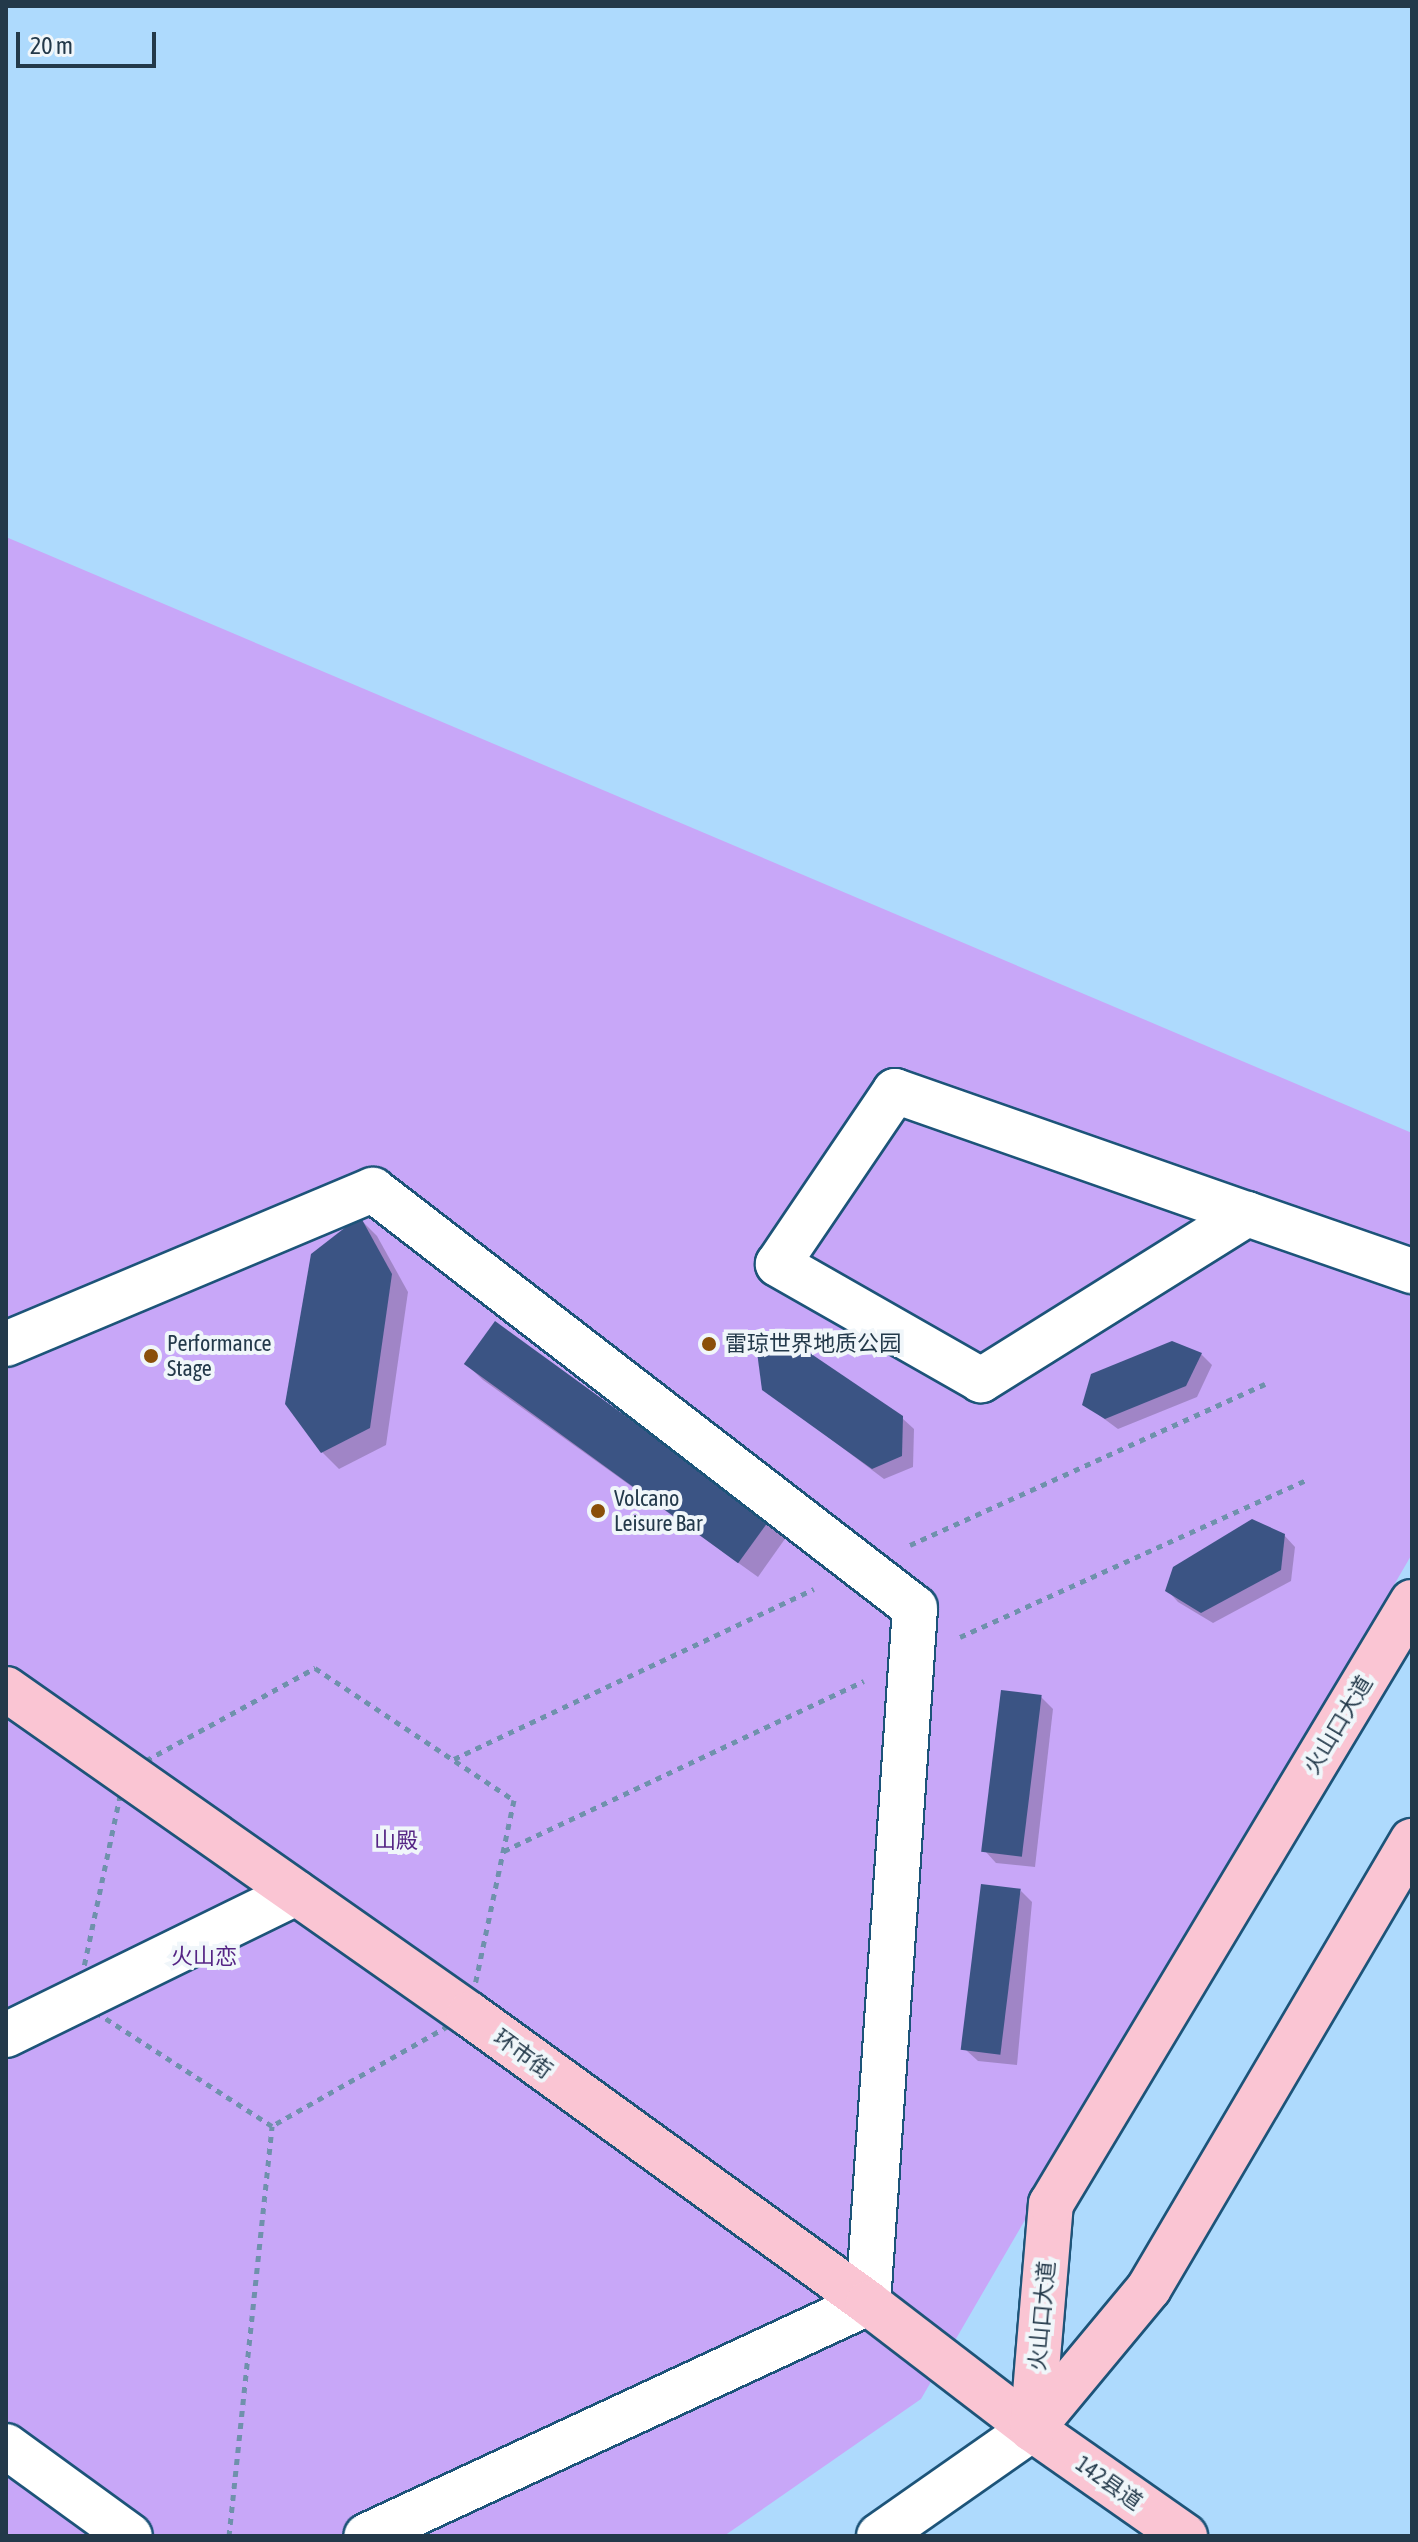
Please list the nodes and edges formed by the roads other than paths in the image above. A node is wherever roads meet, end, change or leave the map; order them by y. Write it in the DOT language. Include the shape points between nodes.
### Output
graph roads {
  1 [pos="1247,1214"];
  2 [pos="1412,1271"];
  3 [pos="6,1344"];
  4 [pos="1412,1602"];
  5 [pos="6,1689"];
  6 [pos="1412,1841"];
  7 [pos="296,1893"];
  8 [pos="6,2035"];
  9 [pos="868,2303"];
  10 [pos="1032,2429"];
  11 [pos="6,2446"];
  12 [pos="130,2536"];
  13 [pos="366,2536"];
  14 [pos="879,2536"];
  15 [pos="1185,2536"];
  1 -- 1 [label="street" via="895,1091 778,1264 981,1380"];
  1 -- 2 [label="street"];
  3 -- 9 [label="street" via="373,1190 915,1608"];
  4 -- 10 [label="main road, 火山口大道" via="1051,2204"];
  5 -- 7 [label="main road, 环市街"];
  6 -- 10 [label="main road, 火山口大道" via="1149,2288"];
  7 -- 8 [label="street"];
  7 -- 9 [label="main road, 环市街"];
  9 -- 10 [label="main road, 环市街"];
  9 -- 13 [label="street"];
  10 -- 14 [label="street"];
  10 -- 15 [label="main road, 142县道"];
  11 -- 12 [label="street"];
}
